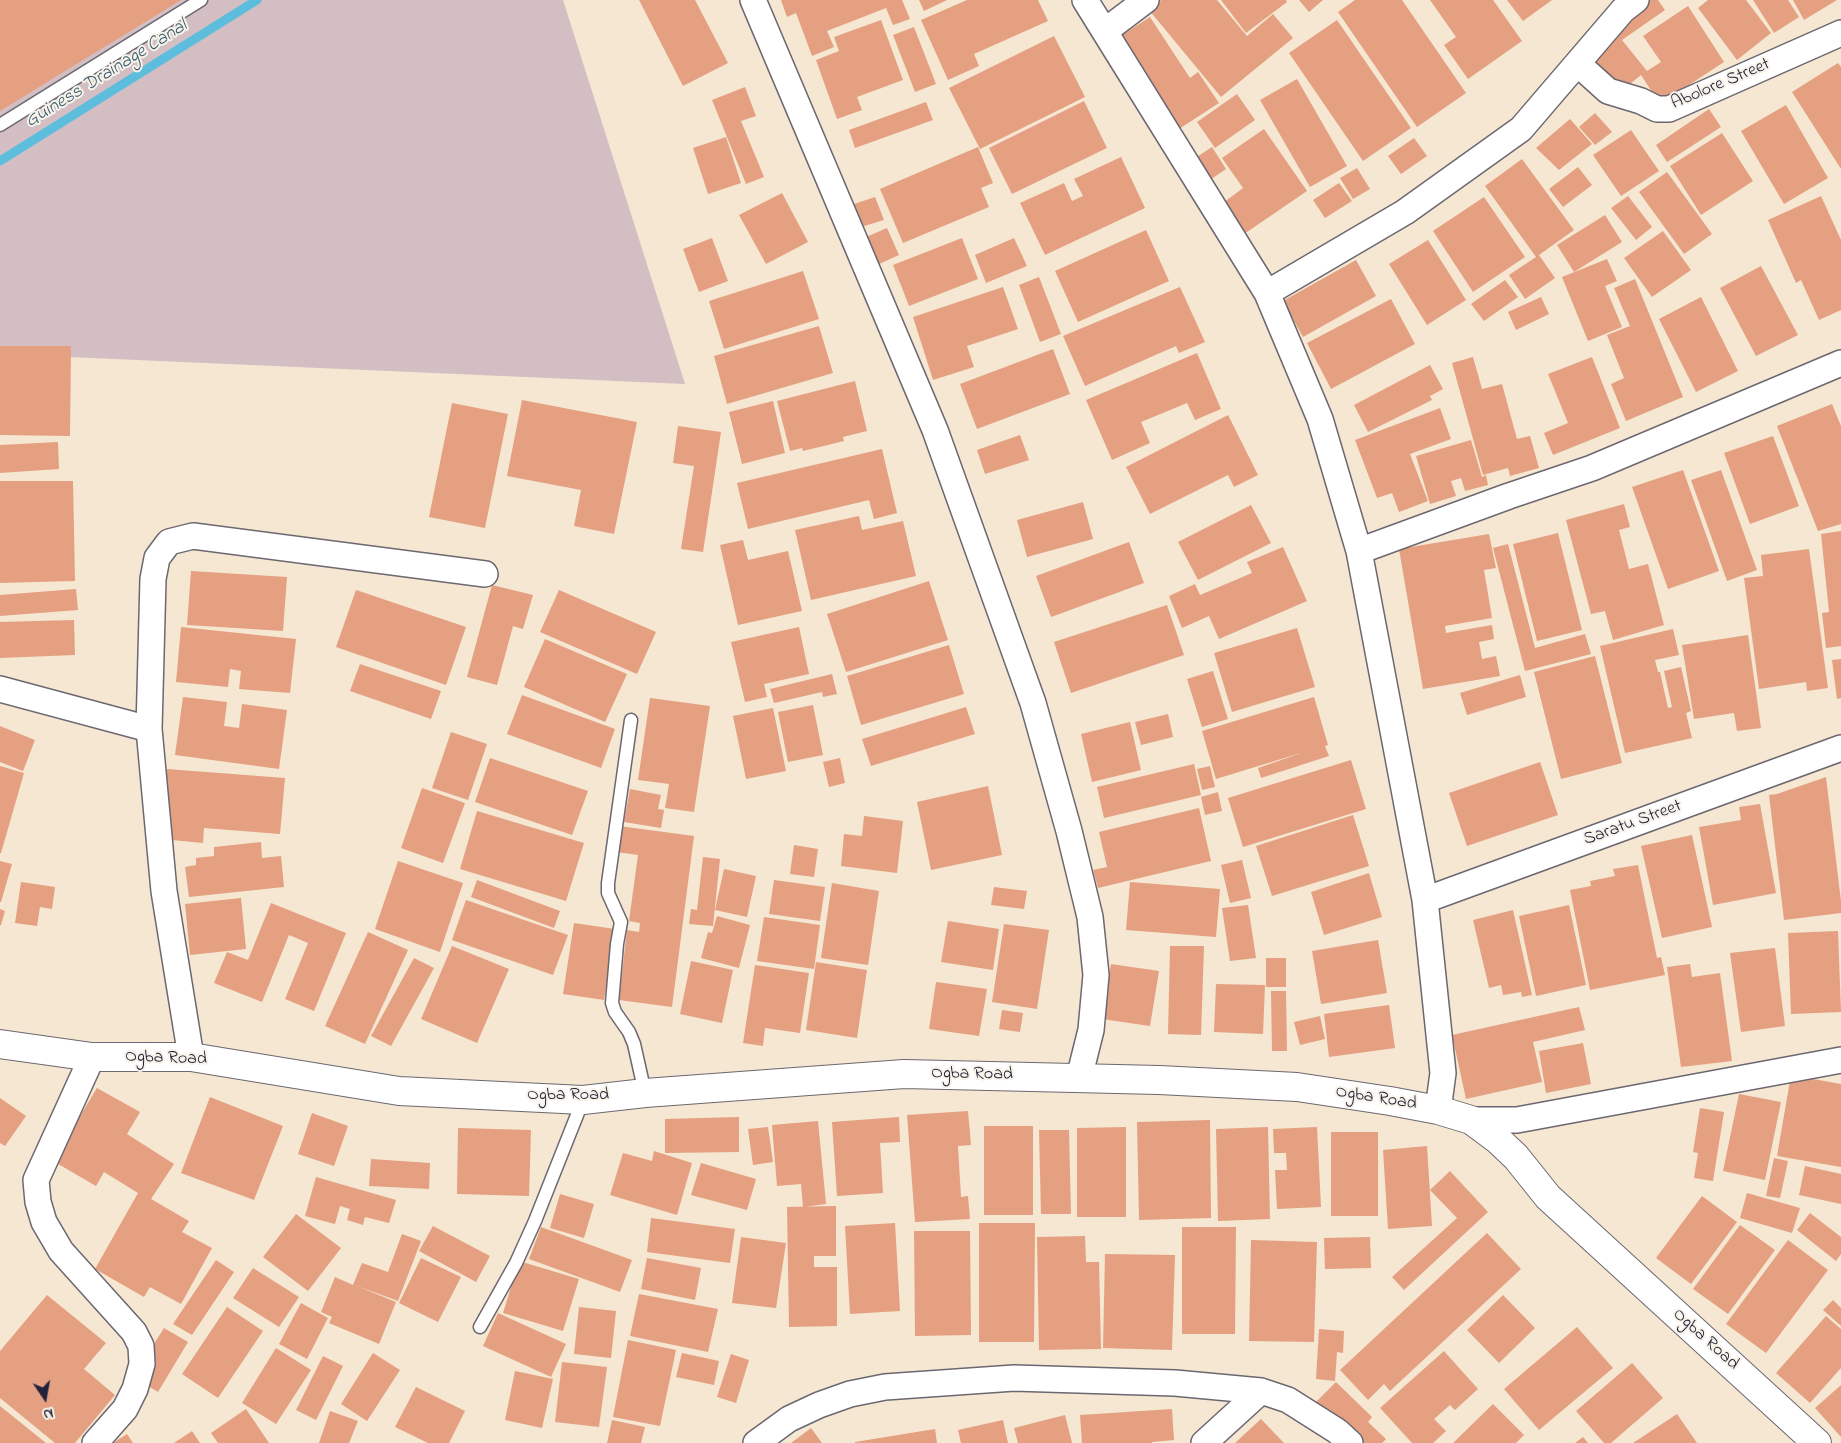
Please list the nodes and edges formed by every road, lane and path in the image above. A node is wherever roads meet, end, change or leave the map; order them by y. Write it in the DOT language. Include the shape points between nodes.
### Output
graph roads {
  1 [pos="201,0"];
  2 [pos="753,0"];
  3 [pos="1085,0"];
  4 [pos="1146,0"];
  5 [pos="1636,0"];
  6 [pos="1104,31"];
  7 [pos="1841,33"];
  8 [pos="1578,64"];
  9 [pos="0,125"];
  10 [pos="1267,293"];
  11 [pos="1841,363"];
  12 [pos="1359,551"];
  13 [pos="485,574"];
  14 [pos="0,689"];
  15 [pos="631,720"];
  16 [pos="149,729"];
  17 [pos="1841,748"];
  18 [pos="1425,900"];
  19 [pos="0,1044"];
  20 [pos="92,1057"];
  21 [pos="191,1057"];
  22 [pos="1841,1060"];
  23 [pos="1079,1078"];
  24 [pos="645,1093"];
  25 [pos="583,1100"];
  26 [pos="1438,1110"];
  27 [pos="1471,1120"];
  28 [pos="480,1327"];
  29 [pos="1261,1391"];
  30 [pos="95,1443"];
  31 [pos="756,1443"];
  32 [pos="1204,1443"];
  33 [pos="1350,1443"];
  34 [pos="1817,1443"];
  1 -- 9 [label="lane"];
  2 -- 23 [label="street" via="935,430 1033,703 1090,917 1096,975 1091,1030"];
  3 -- 6 [label="street"];
  4 -- 6 [label="street"];
  5 -- 8 [label="street" via="1623,10"];
  6 -- 10 [label="street"];
  7 -- 8 [label="street, Abolore Street" via="1669,108 1658,109 1608,91"];
  8 -- 10 [label="street" via="1521,129 1405,212"];
  10 -- 12 [label="street" via="1320,419"];
  11 -- 12 [label="street" via="1592,468"];
  12 -- 18 [label="street"];
  13 -- 16 [label="street" via="193,536 169,542 156,558 152,579"];
  14 -- 16 [label="street"];
  15 -- 24 [label="lane" via="608,883 608,893 621,922 612,1003 630,1032"];
  16 -- 21 [label="street" via="164,891"];
  17 -- 18 [label="street, Saratu Street"];
  18 -- 26 [label="street" via="1444,1073"];
  19 -- 20 [label="main road, Ogba Road"];
  20 -- 21 [label="main road, Ogba Road"];
  20 -- 30 [label="street" via="36,1180 44,1222 61,1251 134,1332 141,1346 142,1364 135,1389 125,1409"];
  21 -- 25 [label="main road, Ogba Road" via="399,1091"];
  22 -- 27 [label="street" via="1517,1120"];
  23 -- 24 [label="main road, Ogba Road" via="904,1074"];
  23 -- 26 [label="main road, Ogba Road" via="1297,1087"];
  24 -- 25 [label="main road, Ogba Road"];
  25 -- 28 [label="lane" via="516,1263"];
  26 -- 27 [label="main road, Ogba Road"];
  27 -- 34 [label="main road, Ogba Road" via="1498,1140 1548,1197"];
  29 -- 31 [label="street" via="1175,1383 1014,1378 885,1387 819,1405 789,1419"];
  29 -- 32 [label="street"];
  29 -- 33 [label="street" via="1288,1400"];
}
